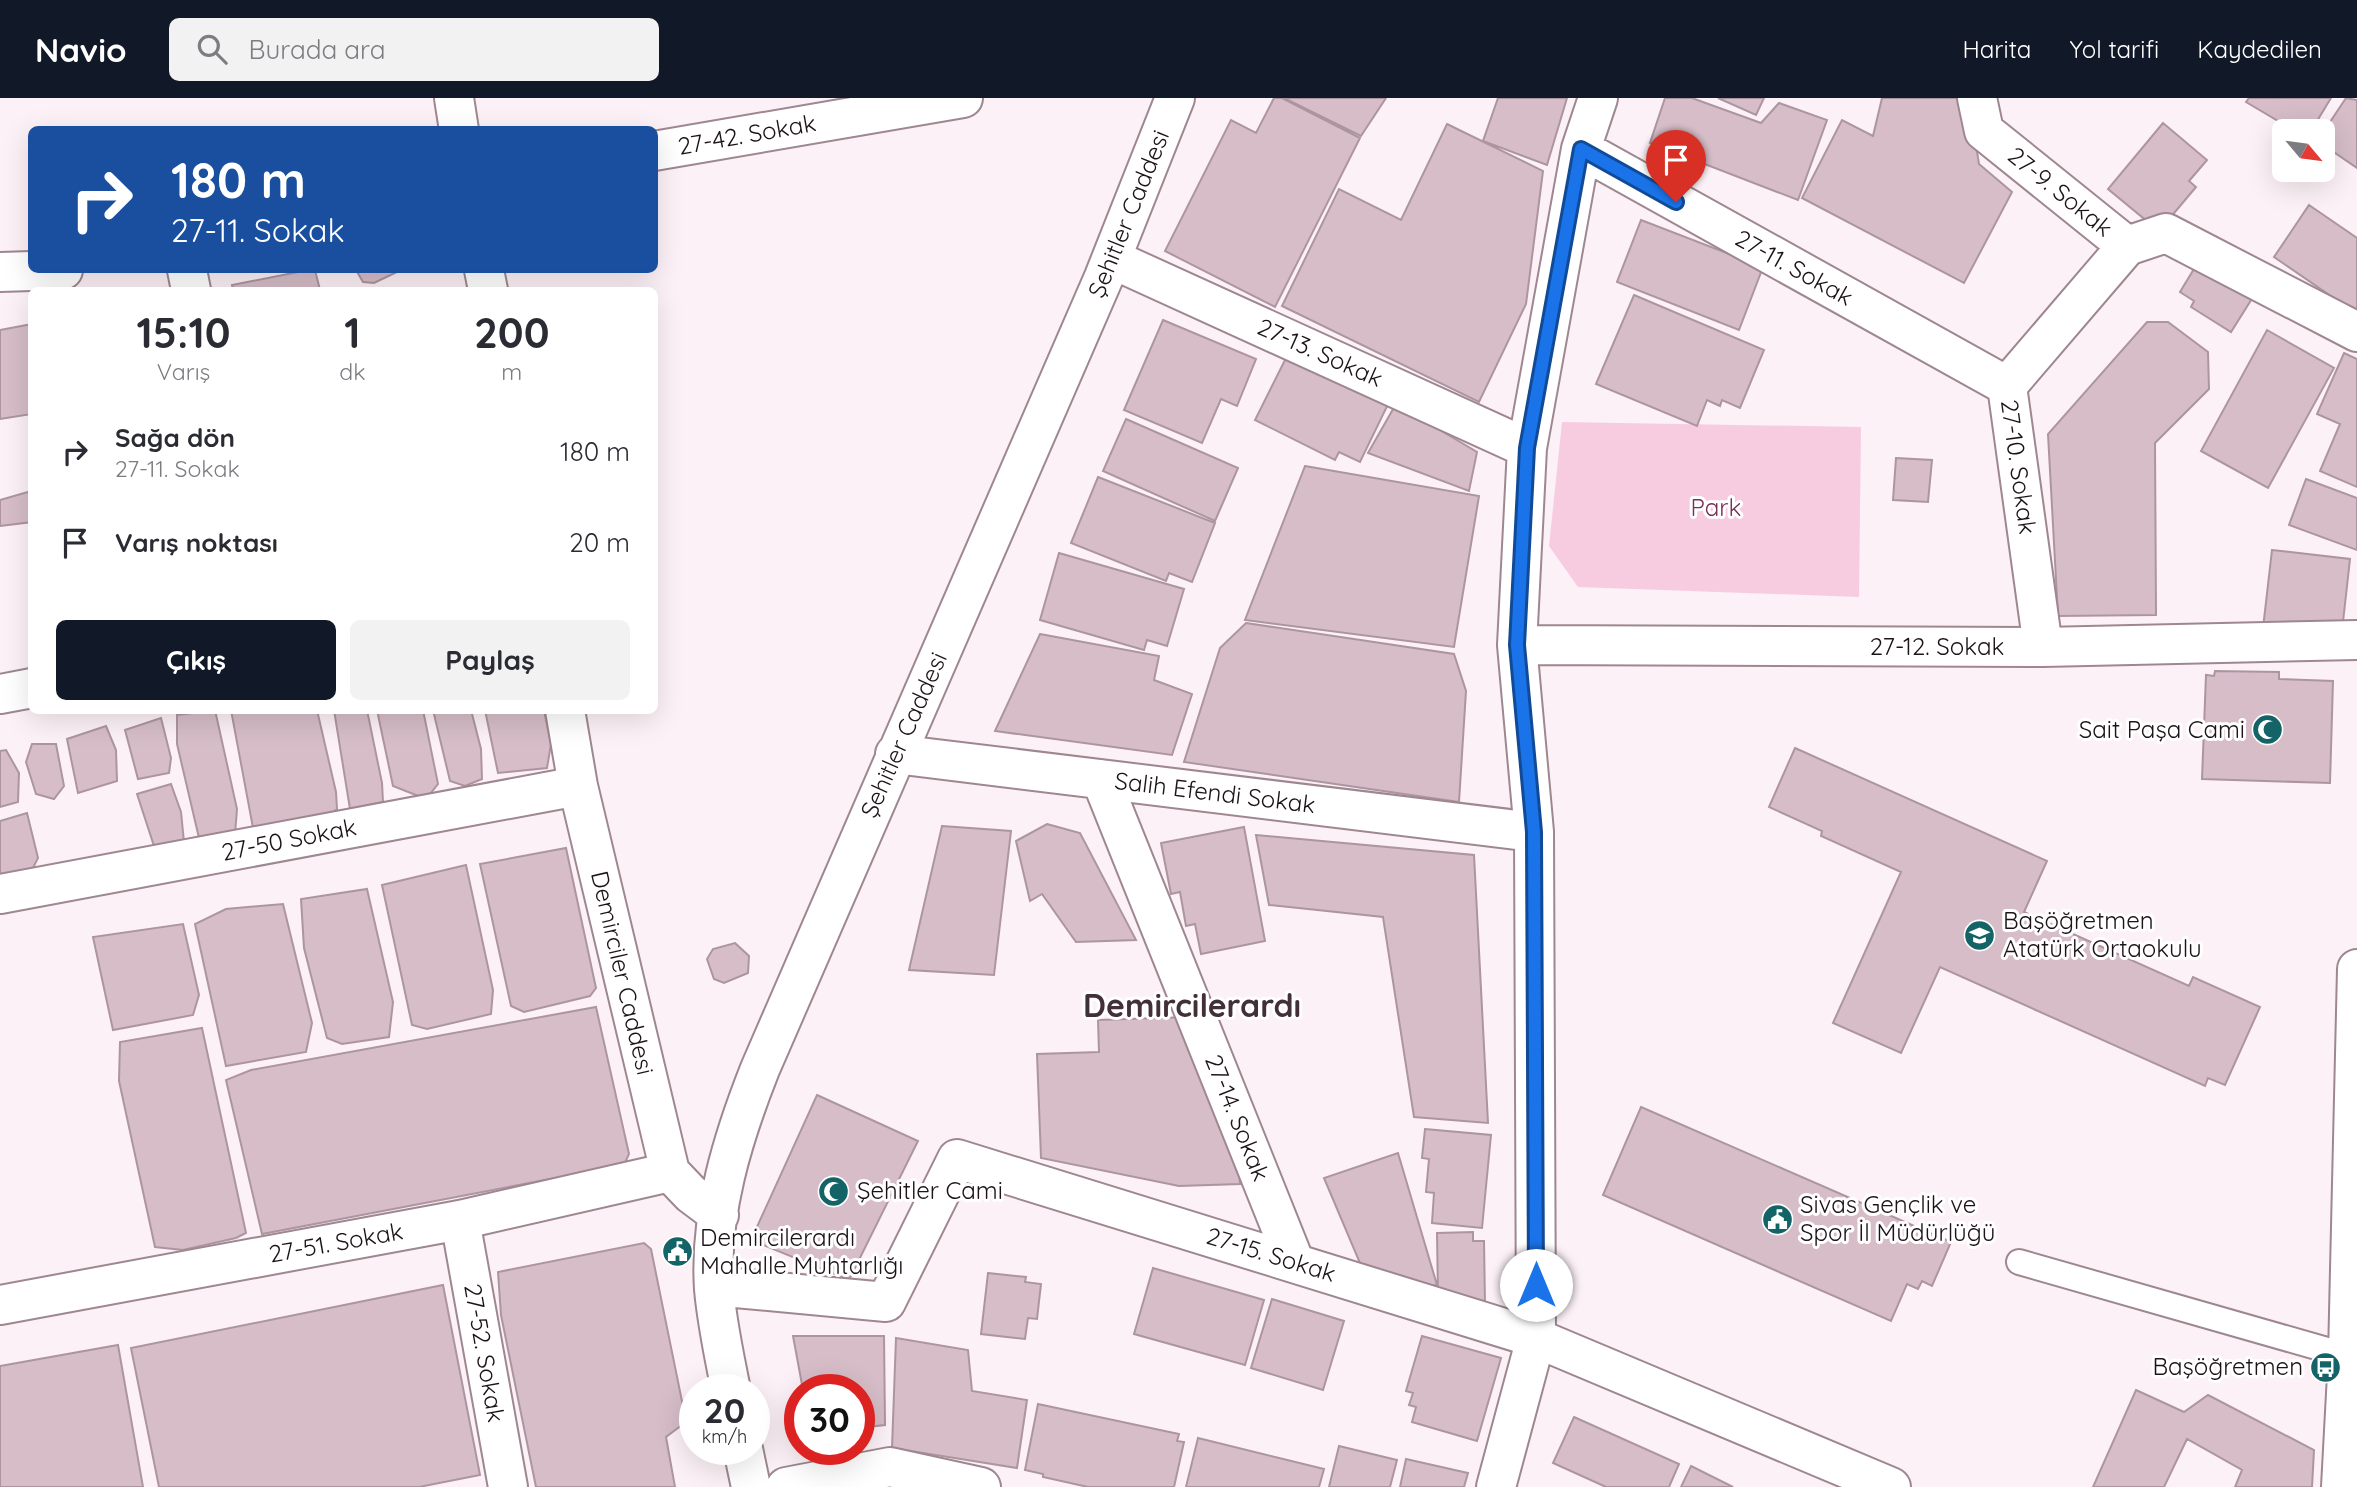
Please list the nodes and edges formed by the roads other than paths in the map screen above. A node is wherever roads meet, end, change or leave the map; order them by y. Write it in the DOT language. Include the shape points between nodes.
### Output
graph roads {
  1 [pos="454,98"];
  2 [pos="963,98"];
  3 [pos="1175,98"];
  4 [pos="1598,98"];
  5 [pos="1977,98"];
  6 [pos="871,106"];
  7 [pos="458,126"];
  8 [pos="1581,149"];
  9 [pos="658,150"];
  10 [pos="2127,246"];
  11 [pos="1112,259"];
  12 [pos="28,271"];
  13 [pos="0,272"];
  14 [pos="2357,332"];
  15 [pos="2007,386"];
  16 [pos="1527,448"];
  17 [pos="2357,640"];
  18 [pos="1517,645"];
  19 [pos="2043,647"];
  20 [pos="28,689"];
  21 [pos="0,694"];
  22 [pos="566,714"];
  23 [pos="895,754"];
  24 [pos="1101,779"];
  25 [pos="578,786"];
  26 [pos="1534,832"];
  27 [pos="0,894"];
  28 [pos="2357,970"];
  29 [pos="670,1172"];
  30 [pos="719,1215"];
  31 [pos="460,1220"];
  32 [pos="2019,1262"];
  33 [pos="1295,1263"];
  34 [pos="714,1286"];
  35 [pos="0,1305"];
  36 [pos="1536,1338"];
  37 [pos="2348,1356"];
  38 [pos="728,1374"];
  39 [pos="746,1465"];
  40 [pos="1851,1479"];
  41 [pos="508,1487"];
  42 [pos="751,1487"];
  43 [pos="786,1487"];
  44 [pos="981,1487"];
  45 [pos="1496,1487"];
  46 [pos="1891,1487"];
  47 [pos="2340,1487"];
  1 -- 7 [label="street"];
  2 -- 6 [label="street, 27-42. Sokak"];
  3 -- 11 [label="street, Şehitler Caddesi"];
  4 -- 8 [label="street"];
  5 -- 10 [label="street, 27-9. Sokak" via="1984,131"];
  6 -- 9 [label="street, 27-42. Sokak"];
  8 -- 15 [label="street, 27-11. Sokak"];
  8 -- 16 [label="street"];
  10 -- 14 [label="street, 27-9. Sokak" via="2165,233"];
  10 -- 15 [label="street, 27-10. Sokak"];
  11 -- 16 [label="street, 27-13. Sokak"];
  11 -- 23 [label="street, Şehitler Caddesi"];
  12 -- 13 [label="street"];
  15 -- 19 [label="street, 27-10. Sokak"];
  16 -- 18 [label="street"];
  17 -- 19 [label="street, 27-12. Sokak"];
  18 -- 19 [label="street, 27-12. Sokak"];
  18 -- 26 [label="street"];
  20 -- 21 [label="street"];
  22 -- 25 [label="street, Demirciler Caddesi"];
  23 -- 24 [label="street, Salih Efendi Sokak"];
  23 -- 30 [label="street, Şehitler Caddesi" via="740,1119"];
  24 -- 26 [label="street, Salih Efendi Sokak"];
  24 -- 33 [label="street, 27-14. Sokak"];
  25 -- 27 [label="street, 27-50 Sokak"];
  25 -- 29 [label="street, Demirciler Caddesi"];
  26 -- 36 [label="street"];
  28 -- 37 [label="street"];
  29 -- 30 [label="street"];
  29 -- 31 [label="street, 27-51. Sokak"];
  30 -- 34 [label="street, Şehitler Caddesi"];
  31 -- 35 [label="street, 27-51. Sokak"];
  31 -- 41 [label="street, 27-52. Sokak"];
  32 -- 37 [label="lane"];
  33 -- 34 [label="street, 27-15. Sokak" via="957,1159 887,1302"];
  33 -- 36 [label="street, 27-15. Sokak"];
  34 -- 38 [label="street, Şehitler Caddesi"];
  36 -- 40 [label="street, 27-15. Sokak"];
  36 -- 45 [label="street"];
  37 -- 47 [label="street"];
  39 -- 42 [label="street"];
  40 -- 46 [label="street, 27-15. Sokak"];
  43 -- 44 [label="street" via="890,1467"];
}
